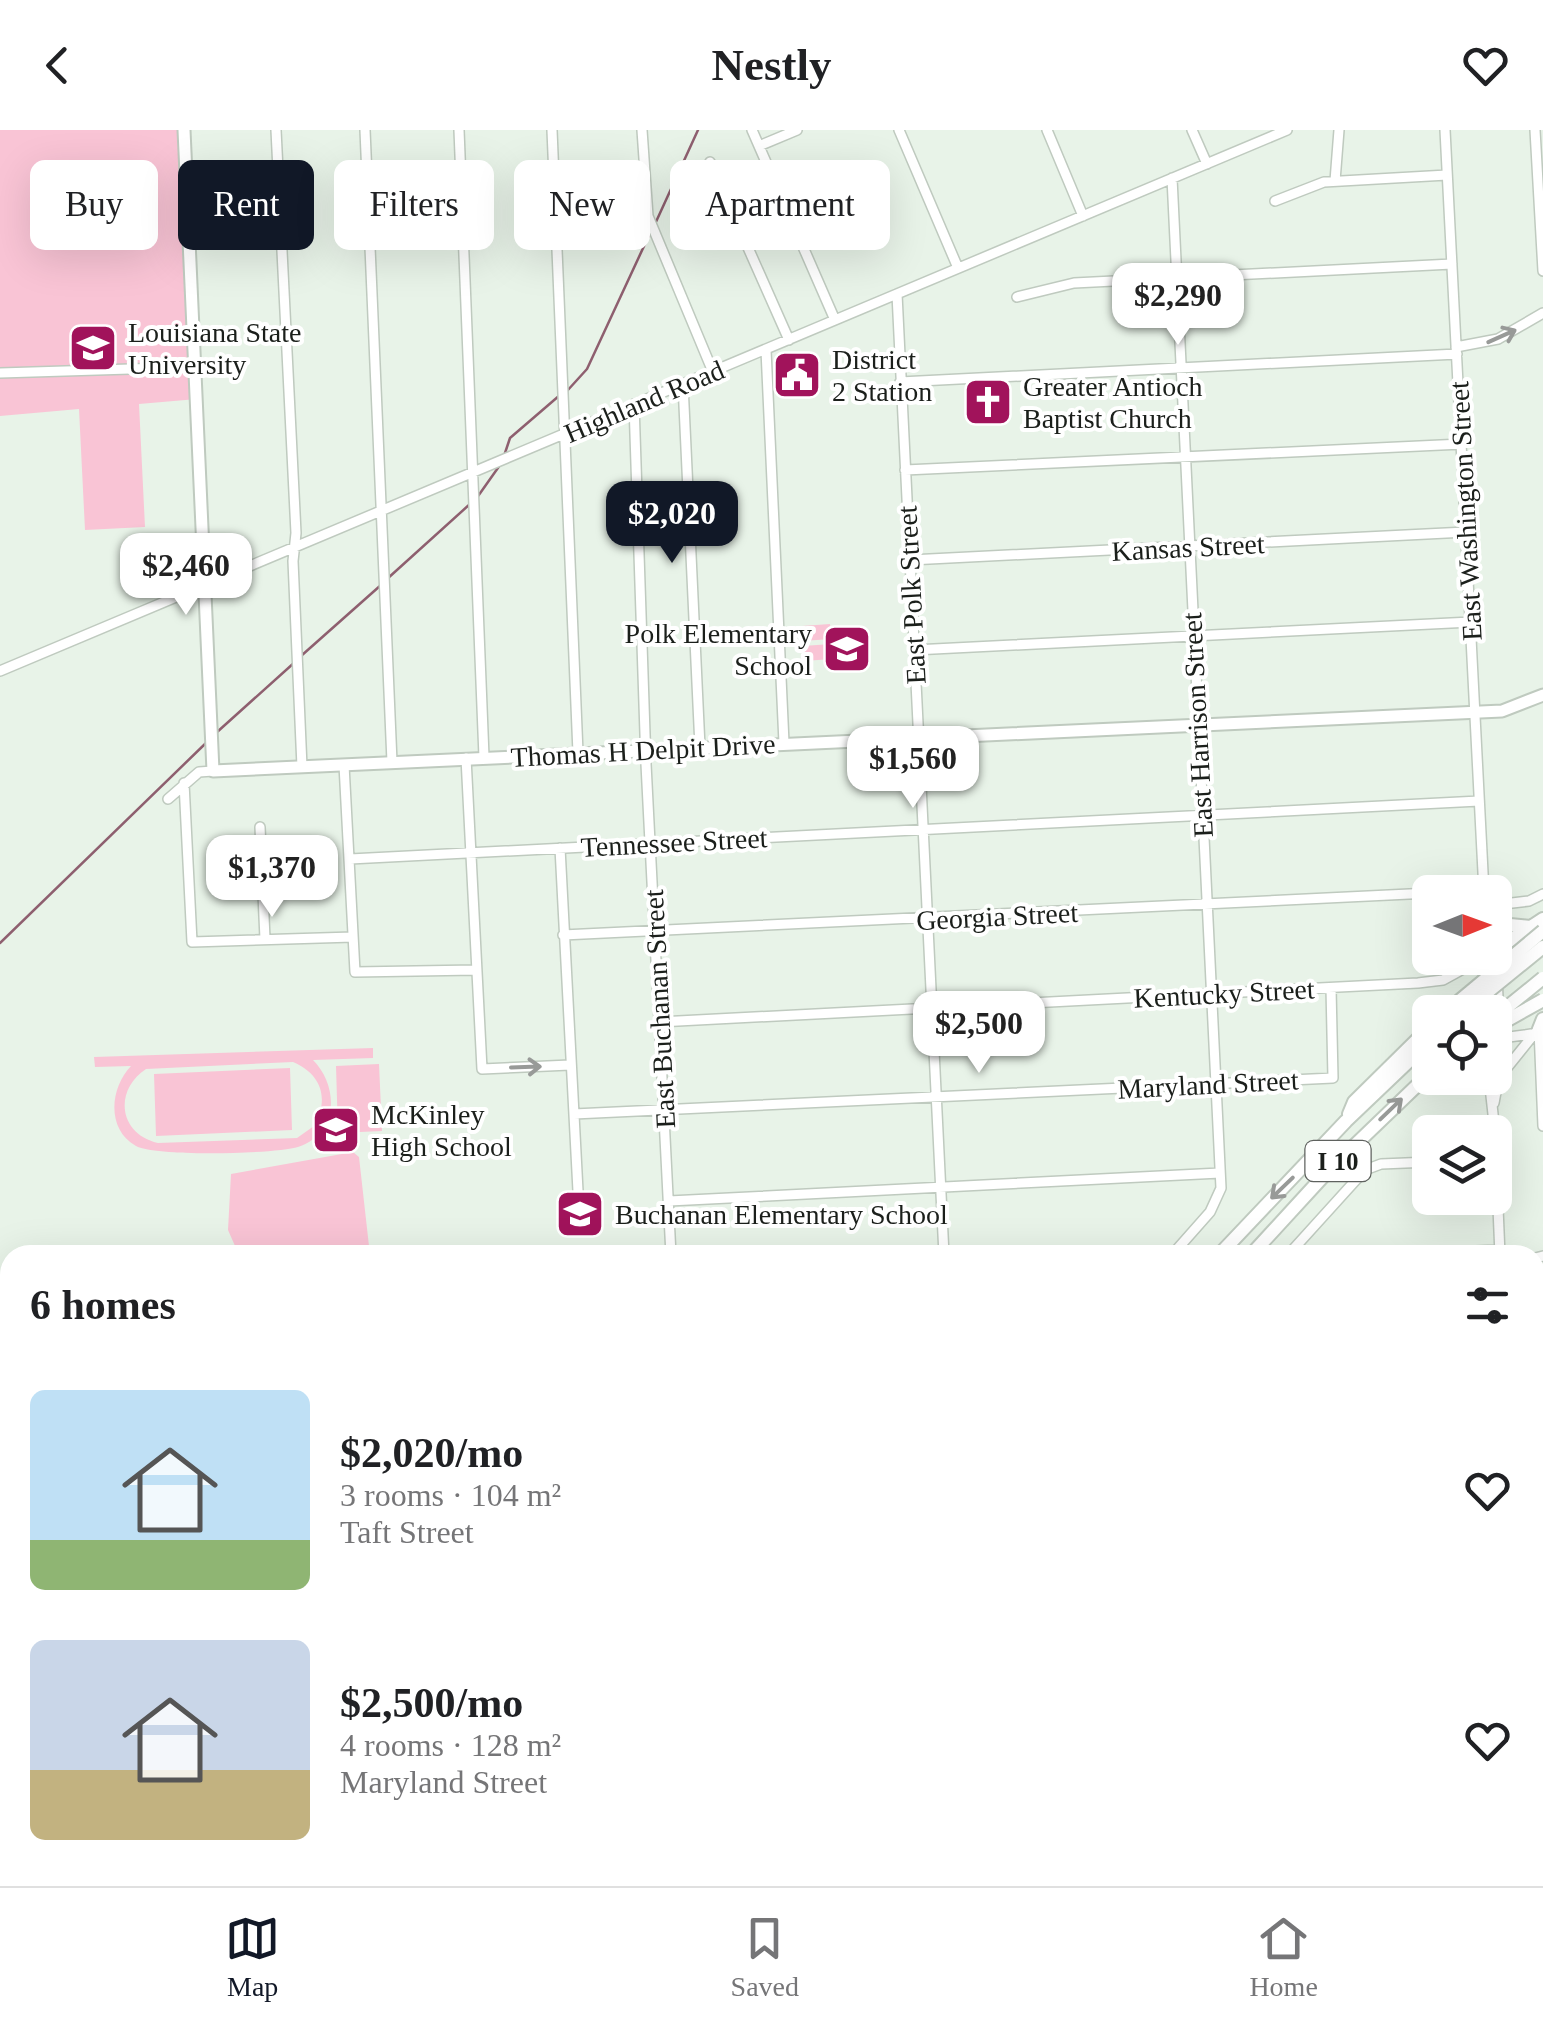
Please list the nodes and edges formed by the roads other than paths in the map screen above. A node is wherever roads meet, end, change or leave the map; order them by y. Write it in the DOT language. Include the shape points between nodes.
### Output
graph roads {
  1 [pos="184,130"];
  2 [pos="276,130"];
  3 [pos="365,130"];
  4 [pos="459,130"];
  5 [pos="552,130"];
  6 [pos="642,130"];
  7 [pos="752,130"];
  8 [pos="798,130"];
  9 [pos="899,130"];
  10 [pos="1047,130"];
  11 [pos="1192,130"];
  12 [pos="1287,130"];
  13 [pos="1339,130"];
  14 [pos="1446,130"];
  15 [pos="1535,130"];
  16 [pos="758,146"];
  17 [pos="1207,164"];
  18 [pos="1448,175"];
  19 [pos="1172,178"];
  20 [pos="1336,181"];
  21 [pos="1275,200"];
  22 [pos="1083,216"];
  23 [pos="749,250"];
  24 [pos="1452,264"];
  25 [pos="958,268"];
  26 [pos="1543,271"];
  27 [pos="1176,276"];
  28 [pos="897,294"];
  29 [pos="1017,297"];
  30 [pos="1543,313"];
  31 [pos="835,320"];
  32 [pos="789,340"];
  33 [pos="766,350"];
  34 [pos="1457,350"];
  35 [pos="195,363"];
  36 [pos="1180,368"];
  37 [pos="714,372"];
  38 [pos="0,373"];
  39 [pos="900,382"];
  40 [pos="683,384"];
  41 [pos="634,404"];
  42 [pos="566,433"];
  43 [pos="1462,444"];
  44 [pos="1184,457"];
  45 [pos="478,470"];
  46 [pos="905,470"];
  47 [pos="382,511"];
  48 [pos="1466,532"];
  49 [pos="294,547"];
  50 [pos="1189,547"];
  51 [pos="910,560"];
  52 [pos="206,584"];
  53 [pos="1470,622"];
  54 [pos="1194,636"];
  55 [pos="914,650"];
  56 [pos="0,671"];
  57 [pos="1543,694"];
  58 [pos="1474,712"];
  59 [pos="1198,726"];
  60 [pos="918,738"];
  61 [pos="784,743"];
  62 [pos="700,747"];
  63 [pos="647,750"];
  64 [pos="578,753"];
  65 [pos="466,758"];
  66 [pos="484,758"];
  67 [pos="392,762"];
  68 [pos="213,764"];
  69 [pos="344,764"];
  70 [pos="302,766"];
  71 [pos="184,782"];
  72 [pos="168,799"];
  73 [pos="1479,801"];
  74 [pos="1201,814"];
  75 [pos="260,827"];
  76 [pos="922,830"];
  77 [pos="650,843"];
  78 [pos="560,848"];
  79 [pos="470,852"];
  80 [pos="350,859"];
  81 [pos="1483,875"];
  82 [pos="1412,894"];
  83 [pos="1543,894"];
  84 [pos="1512,903"];
  85 [pos="1205,904"];
  86 [pos="927,919"];
  87 [pos="1512,925"];
  88 [pos="1539,926"];
  89 [pos="654,932"];
  90 [pos="563,934"];
  91 [pos="352,937"];
  92 [pos="265,940"];
  93 [pos="1512,941"];
  94 [pos="1543,947"];
  95 [pos="476,970"];
  96 [pos="1450,975"];
  97 [pos="1543,978"];
  98 [pos="1331,988"];
  99 [pos="1212,994"];
  100 [pos="1464,995"];
  101 [pos="1484,995"];
  102 [pos="1543,1000"];
  103 [pos="1512,1004"];
  104 [pos="932,1009"];
  105 [pos="1512,1020"];
  106 [pos="659,1022"];
  107 [pos="1539,1027"];
  108 [pos="1512,1029"];
  109 [pos="1412,1051"];
  110 [pos="1512,1062"];
  111 [pos="570,1066"];
  112 [pos="1216,1084"];
  113 [pos="1412,1090"];
  114 [pos="1492,1095"];
  115 [pos="1496,1095"];
  116 [pos="935,1098"];
  117 [pos="1494,1103"];
  118 [pos="664,1110"];
  119 [pos="574,1114"];
  120 [pos="1494,1115"];
  121 [pos="1543,1126"];
  122 [pos="1412,1163"];
  123 [pos="1220,1173"];
  124 [pos="940,1187"];
  125 [pos="578,1190"];
  126 [pos="669,1201"];
  127 [pos="1498,1215"];
  128 [pos="671,1245"];
  129 [pos="943,1245"];
  130 [pos="1181,1245"];
  131 [pos="1229,1245"];
  132 [pos="1260,1245"];
  133 [pos="1297,1245"];
  134 [pos="1500,1245"];
  1 -- 35 [label="main road"];
  2 -- 49 [label="street"];
  3 -- 47 [label="street"];
  4 -- 45 [label="street"];
  5 -- 42 [label="street"];
  6 -- 37 [label="street" via="650,221"];
  7 -- 16 [label="street"];
  8 -- 16 [label="street"];
  9 -- 25 [label="street"];
  10 -- 22 [label="street"];
  11 -- 17 [label="street"];
  12 -- 17 [label="street, Highland Road"];
  13 -- 20 [label="street"];
  14 -- 18 [label="street, East Washington Street"];
  15 -- 26 [label="street"];
  16 -- 31 [label="street"];
  17 -- 19 [label="street, Highland Road"];
  18 -- 20 [label="street"];
  18 -- 24 [label="street, East Washington Street"];
  19 -- 22 [label="street, Highland Road"];
  19 -- 27 [label="street, East Harrison Street"];
  20 -- 21 [label="street"];
  22 -- 25 [label="street, Highland Road"];
  23 -- 32 [label="street"];
  24 -- 27 [label="street"];
  24 -- 34 [label="street, East Washington Street"];
  25 -- 28 [label="street, Highland Road"];
  27 -- 29 [label="street" via="1074,282"];
  27 -- 36 [label="street, East Harrison Street"];
  28 -- 31 [label="street, Highland Road"];
  28 -- 39 [label="street, East Polk Street"];
  34 -- 30 [label="street, one-way" via="1498,340"];
  31 -- 32 [label="street, Highland Road"];
  32 -- 33 [label="street, Highland Road"];
  33 -- 37 [label="street, Highland Road"];
  33 -- 61 [label="street"];
  34 -- 36 [label="street"];
  34 -- 43 [label="street, East Washington Street"];
  35 -- 38 [label="street"];
  35 -- 52 [label="main road"];
  36 -- 39 [label="street"];
  36 -- 44 [label="street, East Harrison Street"];
  37 -- 40 [label="street, Highland Road"];
  39 -- 46 [label="street, East Polk Street"];
  40 -- 41 [label="street, Highland Road"];
  40 -- 62 [label="street"];
  41 -- 42 [label="street, Highland Road"];
  41 -- 63 [label="street, East Buchanan Street"];
  42 -- 45 [label="street, Highland Road"];
  42 -- 64 [label="street"];
  43 -- 44 [label="street"];
  43 -- 48 [label="street, East Washington Street"];
  44 -- 46 [label="street"];
  44 -- 50 [label="street, East Harrison Street"];
  45 -- 47 [label="street, Highland Road"];
  45 -- 66 [label="street" via="473,488"];
  46 -- 51 [label="street, East Polk Street"];
  47 -- 49 [label="street, Highland Road"];
  47 -- 67 [label="street"];
  48 -- 50 [label="street, Kansas Street"];
  48 -- 53 [label="street, East Washington Street"];
  49 -- 52 [label="street, Highland Road"];
  49 -- 70 [label="street"];
  50 -- 51 [label="street, Kansas Street"];
  50 -- 54 [label="street, East Harrison Street"];
  51 -- 55 [label="street, East Polk Street"];
  52 -- 56 [label="street, Highland Road"];
  52 -- 68 [label="main road"];
  53 -- 54 [label="street"];
  53 -- 58 [label="street, East Washington Street"];
  54 -- 55 [label="street"];
  54 -- 59 [label="street, East Harrison Street"];
  55 -- 60 [label="street, East Polk Street"];
  57 -- 58 [label="main road, Thomas H Delpit Drive" via="1512,709"];
  58 -- 59 [label="main road, Thomas H Delpit Drive"];
  58 -- 73 [label="street, East Washington Street"];
  59 -- 60 [label="main road, Thomas H Delpit Drive"];
  59 -- 74 [label="street, East Harrison Street"];
  60 -- 61 [label="main road, Thomas H Delpit Drive"];
  60 -- 76 [label="street, East Polk Street"];
  61 -- 62 [label="main road, Thomas H Delpit Drive"];
  62 -- 63 [label="main road, Thomas H Delpit Drive"];
  63 -- 64 [label="main road, Thomas H Delpit Drive"];
  63 -- 77 [label="street, East Buchanan Street"];
  64 -- 66 [label="main road, Thomas H Delpit Drive"];
  65 -- 66 [label="main road, Thomas H Delpit Drive"];
  65 -- 67 [label="main road, Thomas H Delpit Drive"];
  65 -- 79 [label="street"];
  67 -- 69 [label="main road, Thomas H Delpit Drive"];
  68 -- 70 [label="main road, Thomas H Delpit Drive"];
  68 -- 71 [label="street, Thomas H Delpit Drive"];
  69 -- 70 [label="main road, Thomas H Delpit Drive"];
  69 -- 80 [label="street"];
  71 -- 72 [label="street, Thomas H Delpit Drive"];
  71 -- 92 [label="street" via="192,942"];
  73 -- 74 [label="street, Tennessee Street"];
  73 -- 81 [label="street, East Washington Street"];
  74 -- 76 [label="street, Tennessee Street"];
  74 -- 85 [label="street, East Harrison Street"];
  75 -- 92 [label="street"];
  76 -- 77 [label="street, Tennessee Street"];
  76 -- 86 [label="street, East Polk Street"];
  77 -- 78 [label="street, Tennessee Street"];
  77 -- 89 [label="street, East Buchanan Street"];
  78 -- 79 [label="street, Tennessee Street"];
  78 -- 90 [label="street"];
  79 -- 80 [label="street, Tennessee Street"];
  79 -- 95 [label="street"];
  80 -- 91 [label="street"];
  82 -- 85 [label="street, Georgia Street"];
  83 -- 84 [label="street"];
  85 -- 86 [label="street, Georgia Street"];
  85 -- 99 [label="street, East Harrison Street"];
  86 -- 89 [label="street, Georgia Street"];
  86 -- 104 [label="street, East Polk Street"];
  87 -- 88 [label="highway"];
  88 -- 93 [label="highway"];
  88 -- 100 [label="highway, bridge"];
  89 -- 90 [label="street, Georgia Street"];
  89 -- 106 [label="street, East Buchanan Street"];
  90 -- 111 [label="street"];
  91 -- 92 [label="street"];
  91 -- 95 [label="street" via="355,972"];
  94 -- 101 [label="highway, bridge"];
  95 -- 111 [label="street, one-way" via="482,1069"];
  96 -- 98 [label="street, Kentucky Street" via="1436,982"];
  97 -- 103 [label="highway, bridge"];
  98 -- 99 [label="street, Kentucky Street"];
  98 -- 112 [label="street, Maryland Street" via="1333,1078"];
  99 -- 104 [label="street, Kentucky Street"];
  99 -- 112 [label="street, East Harrison Street"];
  102 -- 105 [label="highway, bridge"];
  104 -- 106 [label="street, Kentucky Street"];
  104 -- 116 [label="street, East Polk Street"];
  106 -- 118 [label="street, East Buchanan Street"];
  107 -- 108 [label="street"];
  107 -- 110 [label="street"];
  107 -- 121 [label="street"];
  109 -- 131 [label="highway, I 10, one-way" via="1354,1102 1346,1122"];
  111 -- 119 [label="street"];
  112 -- 116 [label="street, Maryland Street"];
  112 -- 123 [label="street, East Harrison Street"];
  132 -- 113 [label="highway, I 10, one-way"];
  114 -- 117 [label="street"];
  115 -- 117 [label="street"];
  116 -- 118 [label="street, Maryland Street"];
  116 -- 124 [label="street, East Polk Street"];
  117 -- 120 [label="street"];
  118 -- 119 [label="street, Maryland Street"];
  118 -- 126 [label="street, East Buchanan Street"];
  119 -- 125 [label="street"];
  122 -- 133 [label="street" via="1366,1170"];
  123 -- 124 [label="street"];
  123 -- 130 [label="street, East Harrison Street" via="1216,1204"];
  124 -- 126 [label="street"];
  124 -- 129 [label="street, East Polk Street"];
  126 -- 128 [label="street, East Buchanan Street"];
  127 -- 134 [label="street"];
}
